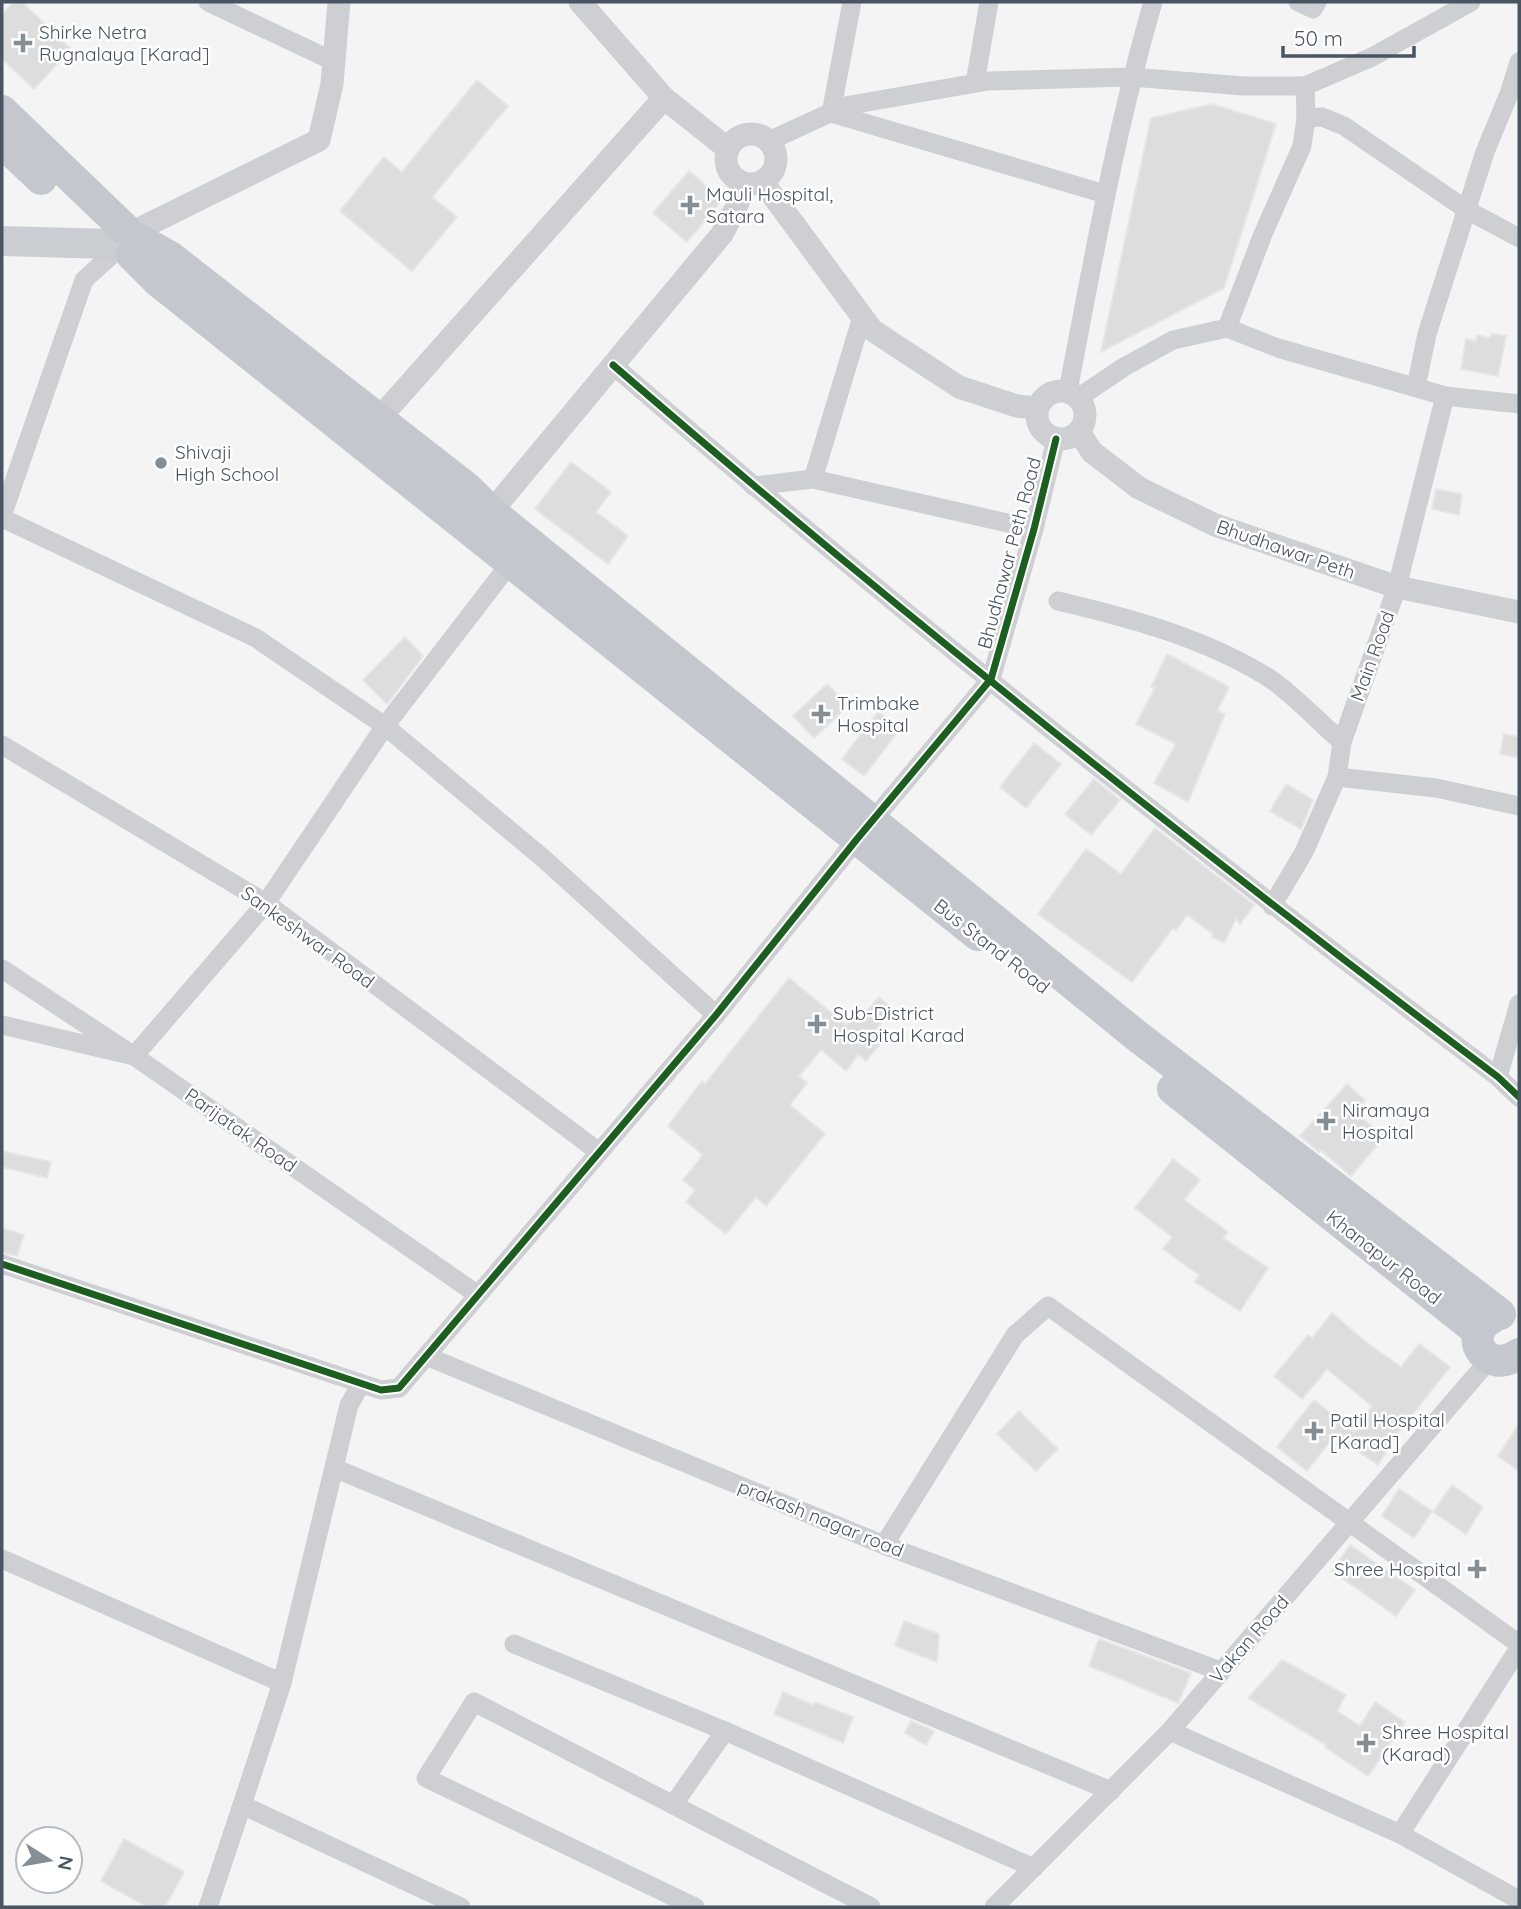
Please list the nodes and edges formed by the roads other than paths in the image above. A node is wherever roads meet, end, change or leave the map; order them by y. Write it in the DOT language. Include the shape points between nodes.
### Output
graph roads {
  1 [pos="208,2"];
  2 [pos="339,2"];
  3 [pos="852,2"];
  4 [pos="989,2"];
  5 [pos="1153,2"];
  6 [pos="1298,2"];
  7 [pos="1317,2"];
  8 [pos="1471,2"];
  9 [pos="589,7"];
  10 [pos="333,61"];
  11 [pos="1519,62"];
  12 [pos="1131,77"];
  13 [pos="975,83"];
  14 [pos="1305,86"];
  15 [pos="664,98"];
  16 [pos="2,111"];
  17 [pos="831,113"];
  18 [pos="1306,118"];
  19 [pos="769,141"];
  20 [pos="2,142"];
  21 [pos="728,149"];
  22 [pos="754,183"];
  23 [pos="1105,194"];
  24 [pos="1467,210"];
  25 [pos="1519,238"];
  26 [pos="2,241"];
  27 [pos="124,241"];
  28 [pos="862,317"];
  29 [pos="1227,328"];
  30 [pos="613,365"];
  31 [pos="1416,387"];
  32 [pos="1073,394"];
  33 [pos="1445,396"];
  34 [pos="1519,404"];
  35 [pos="1037,408"];
  36 [pos="369,431"];
  37 [pos="1079,432"];
  38 [pos="1056,439"];
  39 [pos="813,479"];
  40 [pos="753,486"];
  41 [pos="491,512"];
  42 [pos="2,517"];
  43 [pos="1034,529"];
  44 [pos="511,562"];
  45 [pos="1397,587"];
  46 [pos="1058,601"];
  47 [pos="1519,612"];
  48 [pos="991,679"];
  49 [pos="384,726"];
  50 [pos="1342,741"];
  51 [pos="2,745"];
  52 [pos="1337,777"];
  53 [pos="1519,806"];
  54 [pos="872,822"];
  55 [pos="266,903"];
  56 [pos="1272,906"];
  57 [pos="2,968"];
  58 [pos="1519,1004"];
  59 [pos="716,1015"];
  60 [pos="2,1025"];
  61 [pos="134,1056"];
  62 [pos="1498,1077"];
  63 [pos="1519,1097"];
  64 [pos="599,1153"];
  65 [pos="1290,1182"];
  66 [pos="2,1264"];
  67 [pos="478,1295"];
  68 [pos="1505,1344"];
  69 [pos="426,1356"];
  70 [pos="361,1384"];
  71 [pos="334,1468"];
  72 [pos="1351,1522"];
  73 [pos="884,1545"];
  74 [pos="2,1559"];
  75 [pos="514,1644"];
  76 [pos="1519,1646"];
  77 [pos="1220,1671"];
  78 [pos="282,1683"];
  79 [pos="725,1731"];
  80 [pos="1170,1731"];
  81 [pos="1111,1791"];
  82 [pos="242,1805"];
  83 [pos="673,1805"];
  84 [pos="1400,1834"];
  85 [pos="1034,1868"];
  86 [pos="1519,1900"];
  87 [pos="208,1907"];
  88 [pos="461,1907"];
  89 [pos="695,1907"];
  90 [pos="871,1907"];
  91 [pos="994,1907"];
  1 -- 10 [label="street"];
  2 -- 10 [label="street"];
  3 -- 17 [label="street"];
  4 -- 13 [label="street"];
  5 -- 12 [label="street"];
  6 -- 7 [label="street" via="1314,9"];
  8 -- 14 [label="street" via="1373,57"];
  9 -- 15 [label="street"];
  10 -- 27 [label="street" via="319,140"];
  11 -- 24 [label="street"];
  12 -- 13 [label="street"];
  12 -- 14 [label="street"];
  12 -- 23 [label="street"];
  13 -- 17 [label="street" via="845,106"];
  14 -- 18 [label="street"];
  15 -- 21 [label="street"];
  15 -- 36 [label="street"];
  16 -- 27 [label="highway"];
  17 -- 19 [label="street"];
  17 -- 23 [label="street"];
  18 -- 24 [label="street" via="1322,117 1344,126"];
  18 -- 29 [label="street" via="1302,146"];
  19 -- 21 [label="street" via="745,134"];
  19 -- 22 [label="street" via="776,164 773,172"];
  20 -- 27 [label="highway" via="68,204"];
  21 -- 22 [label="street" via="727,168 738,180"];
  22 -- 28 [label="street"];
  22 -- 30 [label="street" via="722,234"];
  23 -- 32 [label="street"];
  24 -- 25 [label="street"];
  24 -- 31 [label="street" via="1427,334"];
  26 -- 27 [label="main road"];
  27 -- 36 [label="highway" via="170,257"];
  27 -- 42 [label="street" via="84,280"];
  28 -- 35 [label="street" via="872,330 960,387"];
  28 -- 39 [label="street"];
  29 -- 31 [label="street" via="1278,348"];
  29 -- 32 [label="street" via="1173,340"];
  30 -- 40 [label="street"];
  30 -- 41 [label="street"];
  31 -- 33 [label="street"];
  32 -- 35 [label="street" via="1055,391"];
  32 -- 37 [label="street" via="1085,408"];
  33 -- 34 [label="street"];
  33 -- 45 [label="street, Main Road"];
  35 -- 38 [label="street" via="1040,429"];
  36 -- 41 [label="highway" via="468,489"];
  36 -- 44 [label="highway, Bus Stand Road"];
  37 -- 38 [label="street"];
  37 -- 45 [label="street, Bhudhawar Peth" via="1092,452 1139,488 1205,521"];
  38 -- 43 [label="street, Bhudhawar Peth Road"];
  39 -- 40 [label="street"];
  39 -- 43 [label="street"];
  40 -- 48 [label="street"];
  41 -- 54 [label="highway"];
  42 -- 49 [label="street" via="256,638"];
  43 -- 48 [label="street, Bhudhawar Peth Road"];
  44 -- 49 [label="street"];
  44 -- 54 [label="highway, Bus Stand Road" via="694,710"];
  45 -- 47 [label="street, Bhudhawar Peth"];
  45 -- 50 [label="street, Main Road"];
  46 -- 50 [label="street" via="1200,643 1270,679"];
  48 -- 54 [label="street, Bhudhawar Peth Road"];
  48 -- 56 [label="street"];
  49 -- 55 [label="street"];
  49 -- 59 [label="street" via="544,859"];
  50 -- 52 [label="street, Main Road"];
  51 -- 55 [label="street, Sankeshwar Road"];
  52 -- 53 [label="street" via="1436,788"];
  52 -- 56 [label="street, Main Road" via="1304,852"];
  54 -- 59 [label="street, Bhudhawar Peth Road"];
  54 -- 65 [label="highway, Bus Stand Road"];
  54 -- 68 [label="highway"];
  55 -- 61 [label="street"];
  55 -- 64 [label="street, Sankeshwar Road"];
  56 -- 62 [label="street"];
  57 -- 61 [label="street, Parijatak Road"];
  58 -- 62 [label="street"];
  59 -- 64 [label="street, Bhudhawar Peth Road"];
  60 -- 61 [label="street"];
  61 -- 67 [label="street, Parijatak Road"];
  62 -- 63 [label="street"];
  64 -- 67 [label="street, Bhudhawar Peth Road"];
  65 -- 68 [label="highway, Khanapur Road"];
  66 -- 70 [label="street"];
  67 -- 69 [label="street, Bhudhawar Peth Road"];
  68 -- 72 [label="street, Vakan Road"];
  69 -- 70 [label="street, Bhudhawar Peth Road" via="399,1388 381,1390"];
  69 -- 73 [label="street, prakash nagar road"];
  70 -- 71 [label="street" via="349,1405"];
  71 -- 78 [label="street"];
  71 -- 81 [label="street"];
  72 -- 73 [label="street" via="1048,1306 1015,1335"];
  72 -- 76 [label="street"];
  72 -- 77 [label="street, Vakan Road"];
  73 -- 77 [label="street, prakash nagar road"];
  74 -- 78 [label="street"];
  75 -- 79 [label="street"];
  76 -- 84 [label="street"];
  77 -- 80 [label="street, Vakan Road"];
  78 -- 82 [label="street"];
  79 -- 83 [label="street"];
  79 -- 85 [label="street"];
  80 -- 81 [label="street, Vakan Road"];
  80 -- 84 [label="street"];
  81 -- 85 [label="street, Vakan Road"];
  82 -- 87 [label="street"];
  82 -- 88 [label="street"];
  83 -- 89 [label="street" via="474,1702 426,1777"];
  83 -- 90 [label="street"];
  84 -- 86 [label="street"];
  85 -- 91 [label="street, Vakan Road"];
}
